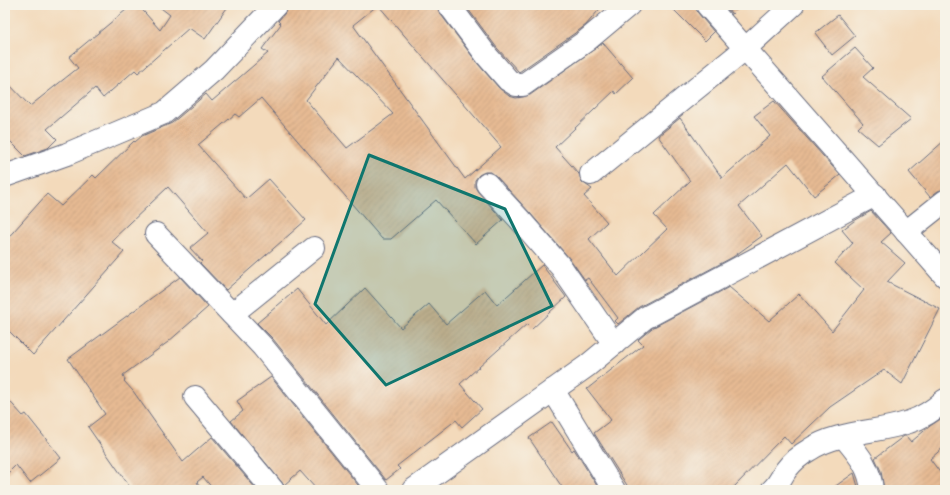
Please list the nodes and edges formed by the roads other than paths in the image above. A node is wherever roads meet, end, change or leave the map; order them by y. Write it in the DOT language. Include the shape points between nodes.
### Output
graph roads {
  1 [pos="276,5"];
  2 [pos="449,5"];
  3 [pos="629,5"];
  4 [pos="707,5"];
  5 [pos="793,5"];
  6 [pos="746,48"];
  7 [pos="591,174"];
  8 [pos="5,176"];
  9 [pos="487,184"];
  10 [pos="875,195"];
  11 [pos="945,201"];
  12 [pos="906,232"];
  13 [pos="156,234"];
  14 [pos="314,248"];
  15 [pos="945,276"];
  16 [pos="232,314"];
  17 [pos="614,344"];
  18 [pos="553,390"];
  19 [pos="195,397"];
  20 [pos="945,400"];
  21 [pos="844,437"];
  22 [pos="272,490"];
  23 [pos="378,490"];
  24 [pos="413,490"];
  25 [pos="614,490"];
  26 [pos="772,490"];
  27 [pos="872,490"];
  1 -- 8 [label="street" via="214,70 164,113 67,154"];
  2 -- 3 [label="street" via="508,80 516,85 523,85 586,41"];
  4 -- 6 [label="street"];
  5 -- 6 [label="street"];
  6 -- 7 [label="street"];
  6 -- 10 [label="street"];
  9 -- 17 [label="street" via="561,267"];
  10 -- 12 [label="street"];
  10 -- 17 [label="street" via="645,318"];
  11 -- 12 [label="street"];
  12 -- 15 [label="street"];
  13 -- 16 [label="street"];
  14 -- 16 [label="street"];
  16 -- 23 [label="street" via="263,347"];
  17 -- 18 [label="street"];
  18 -- 24 [label="street"];
  18 -- 25 [label="street"];
  19 -- 22 [label="street"];
  20 -- 21 [label="street" via="927,414 910,422"];
  21 -- 26 [label="street" via="810,449 785,471"];
  21 -- 27 [label="street" via="866,466"];
}
